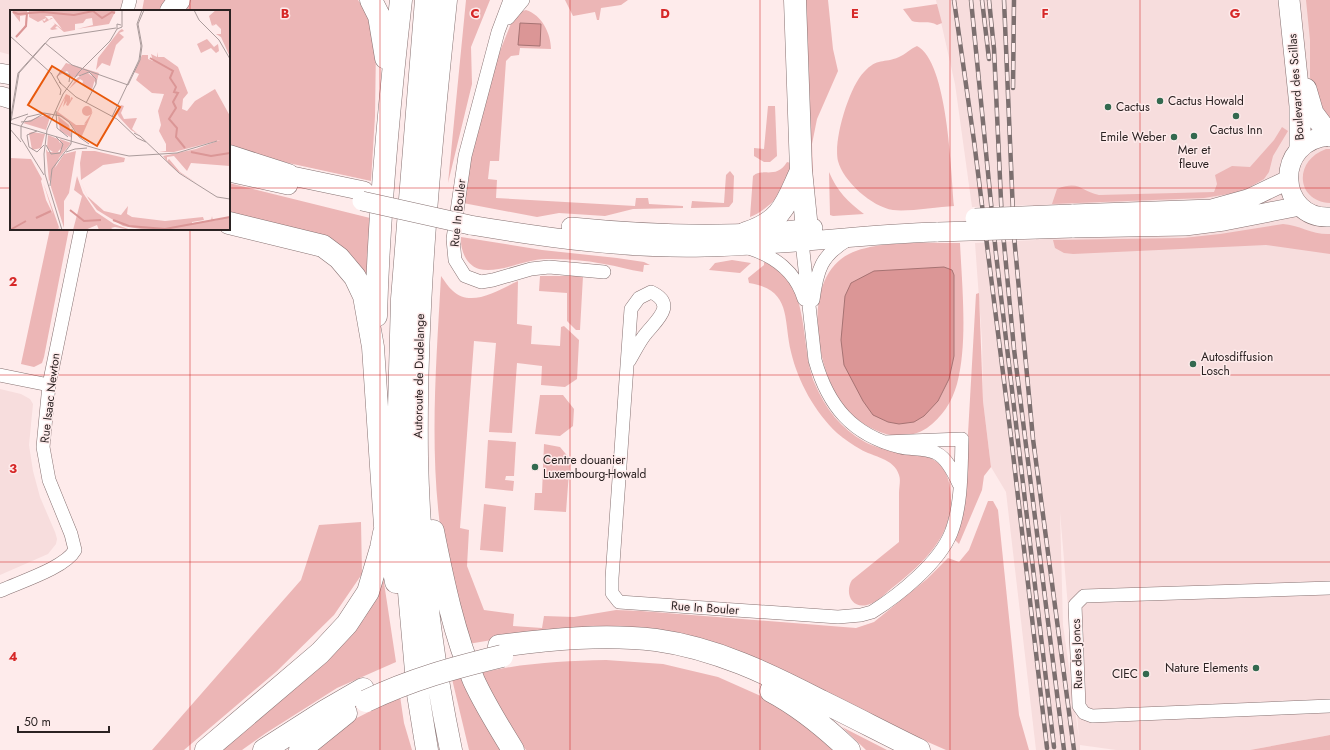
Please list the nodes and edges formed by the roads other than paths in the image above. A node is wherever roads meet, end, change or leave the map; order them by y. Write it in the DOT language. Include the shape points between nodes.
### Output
graph roads {
  1 [pos="130,0"];
  2 [pos="179,0"];
  3 [pos="370,0"];
  4 [pos="401,0"];
  5 [pos="426,0"];
  6 [pos="446,0"];
  7 [pos="450,0"];
  8 [pos="510,0"];
  9 [pos="523,0"];
  10 [pos="794,0"];
  11 [pos="1288,0"];
  12 [pos="128,10"];
  13 [pos="172,10"];
  14 [pos="443,27"];
  15 [pos="1292,27"];
  16 [pos="492,57"];
  17 [pos="0,73"];
  18 [pos="10,75"];
  19 [pos="0,96"];
  20 [pos="10,99"];
  21 [pos="386,135"];
  22 [pos="1330,136"];
  23 [pos="1300,148"];
  24 [pos="230,156"];
  25 [pos="230,162"];
  26 [pos="801,170"];
  27 [pos="230,172"];
  28 [pos="288,175"];
  29 [pos="1288,180"];
  30 [pos="363,196"];
  31 [pos="1300,206"];
  32 [pos="1330,217"];
  33 [pos="1072,221"];
  34 [pos="230,223"];
  35 [pos="938,225"];
  36 [pos="80,230"];
  37 [pos="804,235"];
  38 [pos="855,236"];
  39 [pos="744,240"];
  40 [pos="604,272"];
  41 [pos="811,322"];
  42 [pos="373,347"];
  43 [pos="629,361"];
  44 [pos="0,375"];
  45 [pos="49,385"];
  46 [pos="884,442"];
  47 [pos="418,458"];
  48 [pos="959,484"];
  49 [pos="385,526"];
  50 [pos="1330,588"];
  51 [pos="0,591"];
  52 [pos="500,651"];
  53 [pos="418,694"];
  54 [pos="365,695"];
  55 [pos="1330,706"];
  56 [pos="206,750"];
  57 [pos="264,750"];
  58 [pos="300,750"];
  59 [pos="427,750"];
  60 [pos="451,750"];
  61 [pos="513,750"];
  62 [pos="849,750"];
  63 [pos="919,750"];
  1 -- 12 [label="street"];
  2 -- 13 [label="highway"];
  3 -- 21 [label="highway" via="379,16 386,54"];
  4 -- 21 [label="highway"];
  5 -- 53 [label="highway, Autoroute de Dudelange" via="399,356 401,501"];
  6 -- 14 [label="highway, Autoroute de Dudelange"];
  7 -- 14 [label="highway"];
  8 -- 16 [label="street, Rue In Bouler"];
  9 -- 16 [label="street, Rue In Bouler" via="509,18"];
  10 -- 26 [label="highway"];
  11 -- 15 [label="main road, Boulevard des Scillas"];
  14 -- 47 [label="highway, Autoroute de Dudelange" via="421,299"];
  15 -- 22 [label="main road, Boulevard des Scillas" via="1309,104"];
  15 -- 23 [label="main road, Boulevard des Scillas" via="1300,106"];
  16 -- 40 [label="street, Rue In Bouler" via="465,156 458,195 454,250 460,270 465,276 481,282 549,267"];
  17 -- 18 [label="main road"];
  19 -- 20 [label="main road"];
  21 -- 42 [label="highway"];
  22 -- 23 [label="main road" via="1319,137"];
  23 -- 29 [label="main road" via="1293,157"];
  24 -- 28 [label="highway"];
  25 -- 28 [label="main road"];
  26 -- 37 [label="highway"];
  26 -- 39 [label="highway" via="784,209"];
  27 -- 30 [label="main road"];
  28 -- 30 [label="main road"];
  29 -- 31 [label="main road"];
  29 -- 33 [label="main road" via="1248,199 1212,208"];
  30 -- 39 [label="main road" via="471,220 622,232 694,234"];
  31 -- 32 [label="main road" via="1311,214"];
  31 -- 33 [label="main road" via="1184,226"];
  33 -- 35 [label="main road, bridge"];
  34 -- 42 [label="highway" via="322,246 339,258 355,277 364,296"];
  35 -- 37 [label="main road" via="882,221"];
  35 -- 38 [label="main road"];
  36 -- 45 [label="street, Rue Isaac Newton"];
  37 -- 38 [label="main road"];
  37 -- 39 [label="main road"];
  37 -- 41 [label="street"];
  38 -- 41 [label="street" via="830,252 821,264 815,286"];
  39 -- 41 [label="street" via="788,270 802,294"];
  41 -- 46 [label="street" via="815,360 830,397 840,413 853,425"];
  42 -- 49 [label="highway"];
  43 -- 43 [label="street, Rue In Bouler" via="663,310 663,302 659,296 651,292 639,298 631,309"];
  43 -- 48 [label="street, Rue In Bouler" via="612,578 612,593 619,602 838,617 872,612 925,569 944,547 955,520"];
  44 -- 45 [label="street"];
  45 -- 51 [label="street, Rue Isaac Newton" via="44,431 45,462 55,499 71,534 75,550 68,558 53,567"];
  46 -- 48 [label="street" via="901,448 925,449 937,453 944,458"];
  46 -- 48 [label="street, Rue In Bouler" via="962,439"];
  47 -- 60 [label="highway, Autoroute de Dudelange" via="424,571 439,693"];
  47 -- 61 [label="highway" via="445,594 474,680 490,713"];
  49 -- 53 [label="highway"];
  49 -- 56 [label="highway" via="368,592 347,624 320,653"];
  50 -- 55 [label="street, Rue des Joncs" via="1084,596 1075,605 1079,706 1084,713 1092,716"];
  52 -- 54 [label="highway" via="429,664"];
  52 -- 62 [label="highway" via="602,648 657,652 701,661 744,676 790,701 825,726"];
  52 -- 63 [label="highway" via="557,638 599,637 657,640 722,655 785,682"];
  53 -- 59 [label="highway, Autoroute de Dudelange"];
  54 -- 57 [label="highway" via="325,710"];
  54 -- 58 [label="highway"];
}
